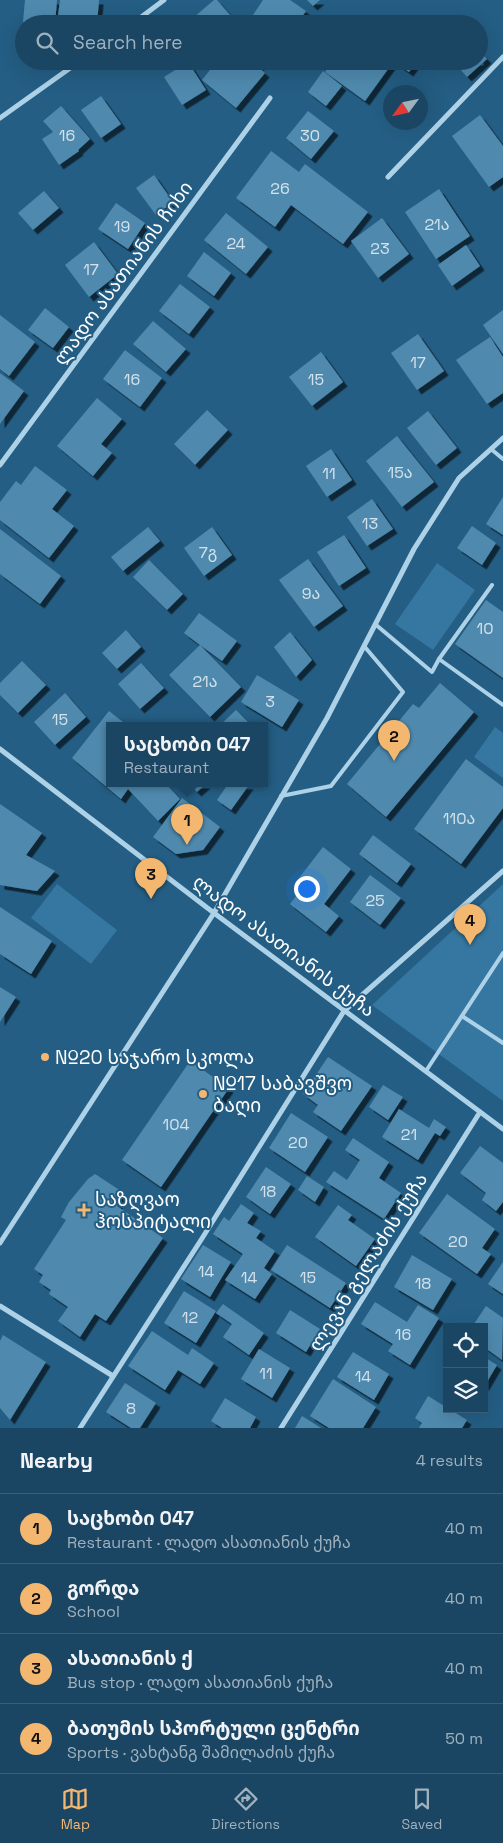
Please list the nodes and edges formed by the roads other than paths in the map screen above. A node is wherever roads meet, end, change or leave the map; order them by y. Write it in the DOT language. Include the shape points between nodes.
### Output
graph roads {
  1 [pos="164,0"];
  2 [pos="144,15"];
  3 [pos="503,57"];
  4 [pos="67,70"];
  5 [pos="270,98"];
  6 [pos="0,118"];
  7 [pos="388,177"];
  8 [pos="503,438"];
  9 [pos="490,449"];
  10 [pos="503,459"];
  11 [pos="0,465"];
  12 [pos="492,585"];
  13 [pos="375,624"];
  14 [pos="364,646"];
  15 [pos="439,659"];
  16 [pos="503,705"];
  17 [pos="0,749"];
  18 [pos="281,796"];
  19 [pos="503,871"];
  20 [pos="214,913"];
  21 [pos="503,953"];
  22 [pos="344,1011"];
  23 [pos="462,1016"];
  24 [pos="503,1044"];
  25 [pos="426,1071"];
  26 [pos="480,1112"];
  27 [pos="503,1129"];
  28 [pos="0,1243"];
  29 [pos="0,1306"];
  30 [pos="113,1376"];
  31 [pos="80,1428"];
  32 [pos="281,1428"];
  1 -- 2 [label="street"];
  3 -- 7 [label="street"];
  4 -- 6 [label="street"];
  5 -- 11 [label="street, ლადო ასათიანის ჩიხი"];
  8 -- 9 [label="street"];
  9 -- 10 [label="lane"];
  9 -- 13 [label="street" via="459,478 414,549"];
  12 -- 15 [label="lane"];
  13 -- 14 [label="street"];
  13 -- 15 [label="lane" via="432,672"];
  14 -- 18 [label="street"];
  14 -- 18 [label="lane" via="403,692 331,786"];
  15 -- 16 [label="lane"];
  17 -- 20 [label="street, ლადო ასათიანის ქუჩა"];
  18 -- 20 [label="street"];
  19 -- 22 [label="street"];
  20 -- 22 [label="street, ლადო ასათიანის ქუჩა"];
  20 -- 28 [label="street"];
  21 -- 23 [label="lane"];
  22 -- 25 [label="street, ლადო ასათიანის ქუჩა"];
  22 -- 30 [label="street"];
  23 -- 24 [label="lane"];
  23 -- 25 [label="lane"];
  25 -- 26 [label="street, ლადო ასათიანის ქუჩა"];
  26 -- 27 [label="street, ლადო ასათიანის ქუჩა"];
  26 -- 32 [label="street, ლევან გელაძის ქუჩა"];
  29 -- 30 [label="street"];
  30 -- 31 [label="street"];
}
